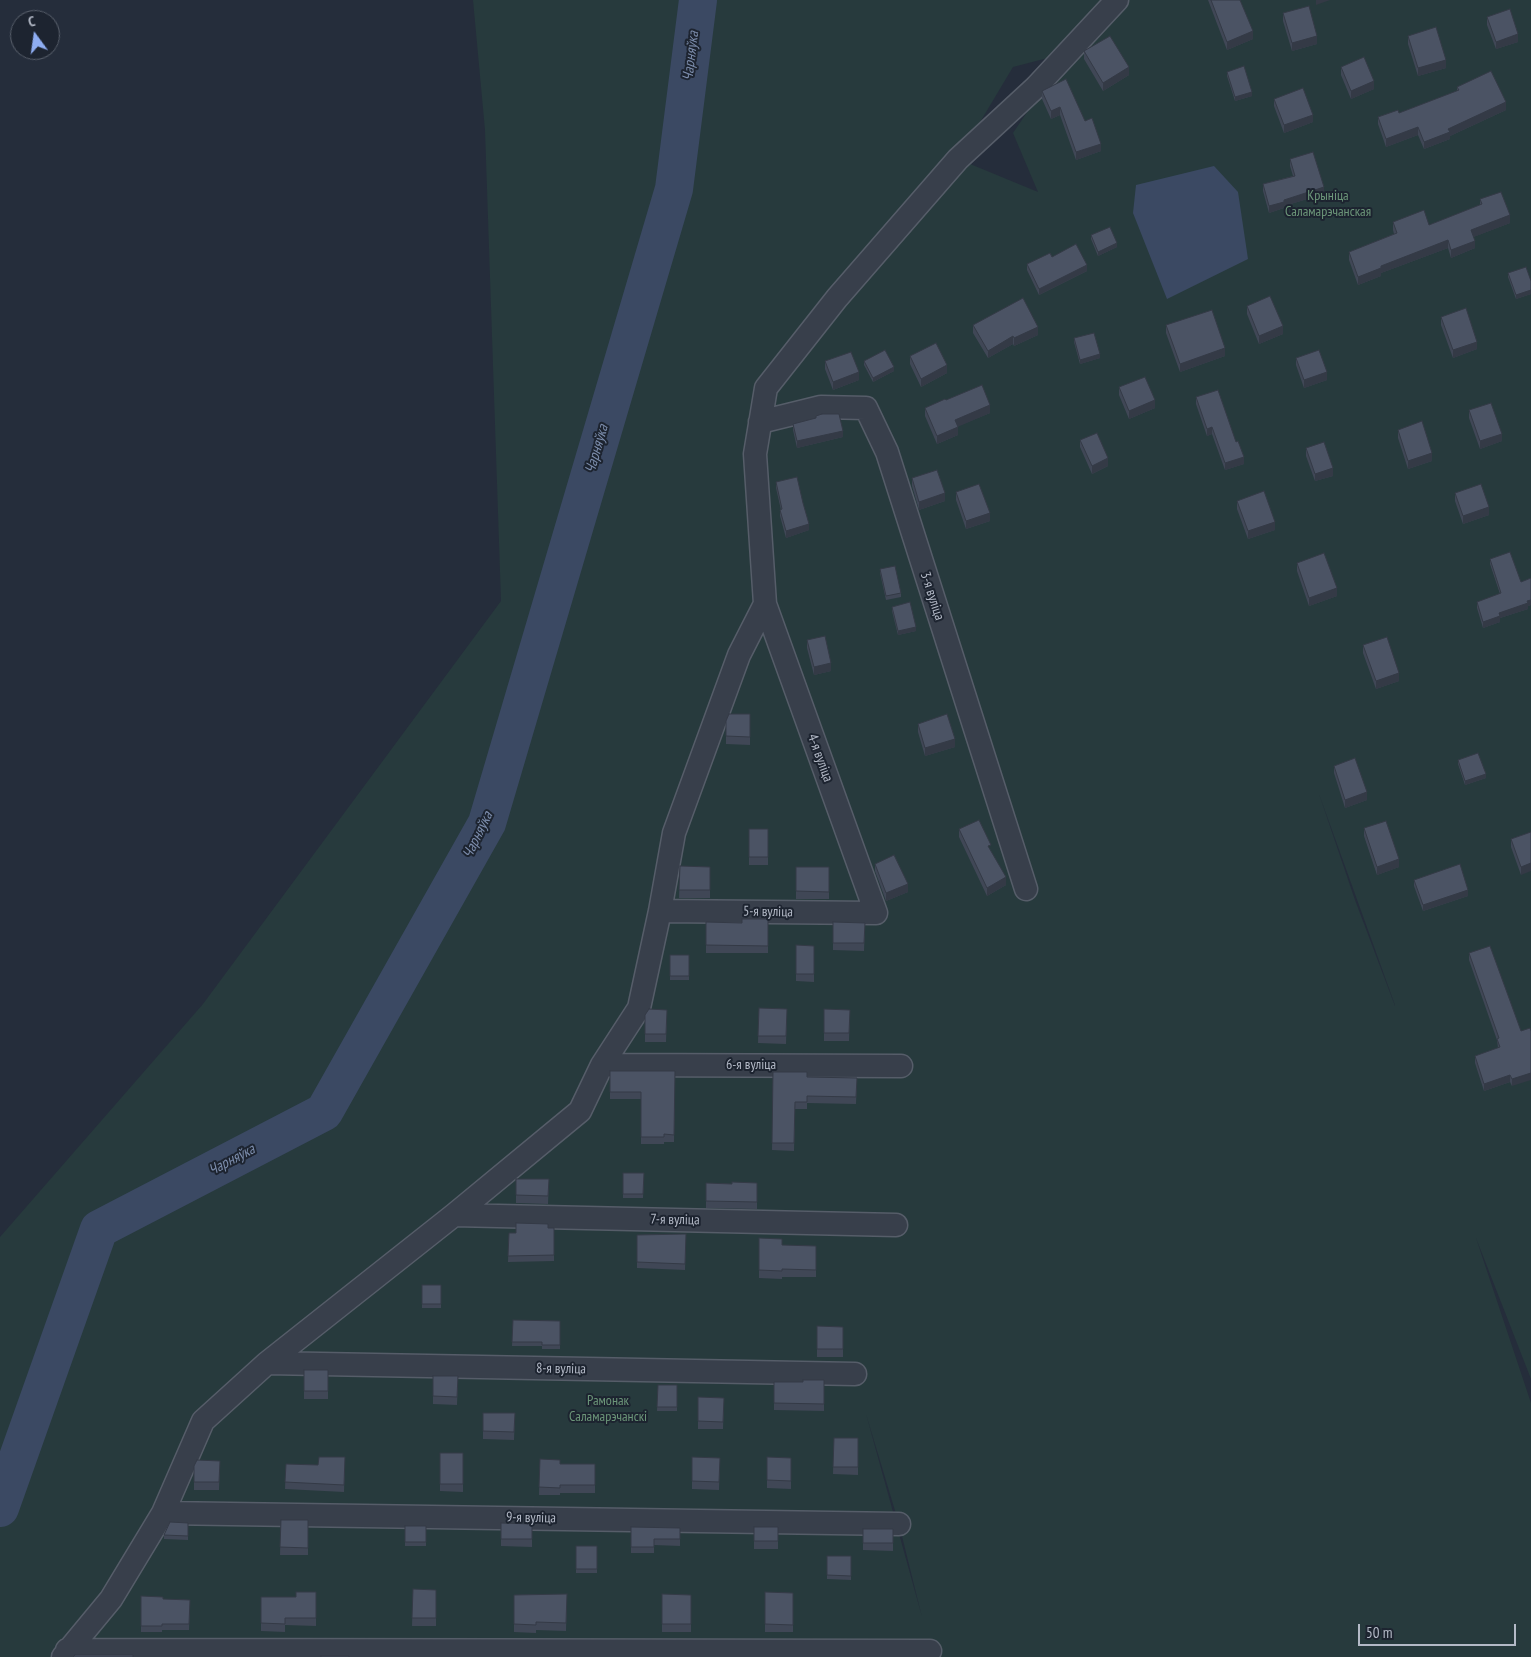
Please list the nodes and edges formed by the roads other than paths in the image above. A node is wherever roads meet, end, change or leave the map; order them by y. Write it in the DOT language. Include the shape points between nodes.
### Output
graph roads {
  1 [pos="1117,0"];
  2 [pos="760,422"];
  3 [pos="765,604"];
  4 [pos="1026,889"];
  5 [pos="660,911"];
  6 [pos="876,913"];
  7 [pos="602,1065"];
  8 [pos="901,1066"];
  9 [pos="454,1215"];
  10 [pos="896,1225"];
  11 [pos="267,1363"];
  12 [pos="855,1374"];
  13 [pos="163,1513"];
  14 [pos="899,1524"];
  15 [pos="930,1651"];
  16 [pos="65,1654"];
  1 -- 2 [label="street" via="1036,87 958,159 837,298 766,388"];
  2 -- 3 [label="street" via="755,454"];
  2 -- 4 [label="street, 3-я вуліца" via="821,407 866,408 887,452"];
  3 -- 5 [label="street" via="739,655 674,833"];
  3 -- 6 [label="street, 4-я вуліца"];
  5 -- 6 [label="street, 5-я вуліца"];
  5 -- 7 [label="street" via="639,1008"];
  7 -- 8 [label="street, 6-я вуліца"];
  7 -- 9 [label="street" via="580,1111"];
  9 -- 10 [label="street, 7-я вуліца"];
  9 -- 11 [label="street"];
  11 -- 12 [label="street, 8-я вуліца"];
  11 -- 13 [label="street" via="203,1421"];
  13 -- 14 [label="street, 9-я вуліца"];
  13 -- 16 [label="street" via="111,1599"];
  15 -- 16 [label="street"];
}
